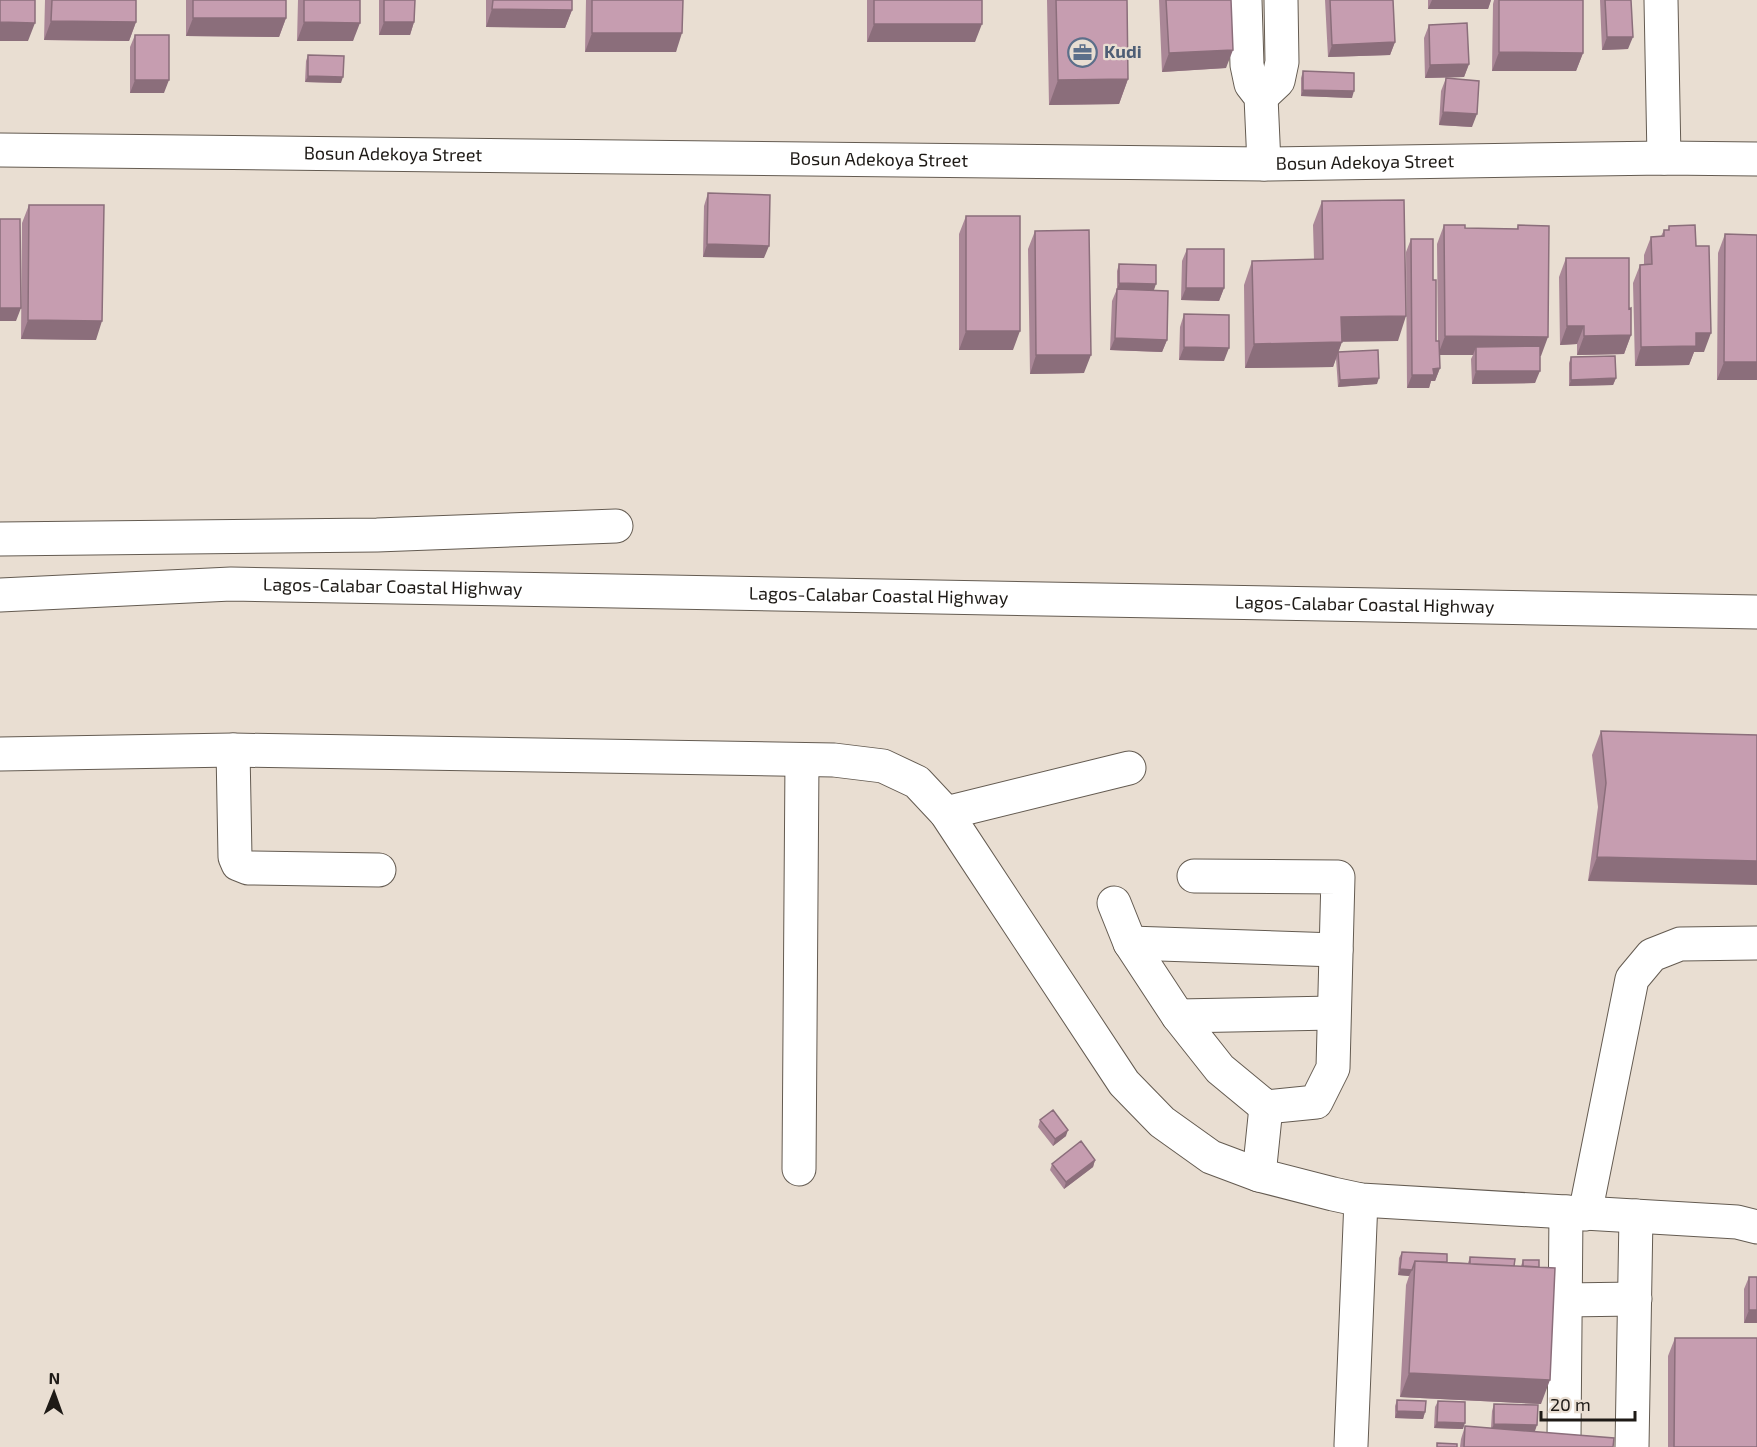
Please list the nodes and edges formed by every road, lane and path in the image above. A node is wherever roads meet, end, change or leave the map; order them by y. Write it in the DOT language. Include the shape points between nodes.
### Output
graph roads {
  1 [pos="1245,0"];
  2 [pos="1281,0"];
  3 [pos="1661,0"];
  4 [pos="1261,97"];
  5 [pos="0,150"];
  6 [pos="1664,158"];
  7 [pos="1757,159"];
  8 [pos="1264,164"];
  9 [pos="616,526"];
  10 [pos="0,539"];
  11 [pos="0,595"];
  12 [pos="1757,612"];
  13 [pos="234,750"];
  14 [pos="0,754"];
  15 [pos="802,760"];
  16 [pos="1129,768"];
  17 [pos="946,813"];
  18 [pos="379,870"];
  19 [pos="1194,876"];
  20 [pos="1114,903"];
  21 [pos="1130,943"];
  22 [pos="1757,943"];
  23 [pos="1336,950"];
  24 [pos="1333,1014"];
  25 [pos="1178,1016"];
  26 [pos="1266,1107"];
  27 [pos="799,1169"];
  28 [pos="1259,1175"];
  29 [pos="1361,1200"];
  30 [pos="1576,1213"];
  31 [pos="1636,1216"];
  32 [pos="1750,1223"];
  33 [pos="1635,1299"];
  34 [pos="1565,1300"];
  35 [pos="1564,1438"];
  36 [pos="1351,1445"];
  37 [pos="1632,1447"];
  1 -- 4 [label="main road" via="1247,65 1251,84"];
  2 -- 4 [label="main road" via="1282,62 1278,81"];
  3 -- 6 [label="main road"];
  4 -- 8 [label="main road"];
  5 -- 8 [label="main road, Bosun Adekoya Street"];
  6 -- 7 [label="main road, Bosun Adekoya Street"];
  6 -- 8 [label="main road, Bosun Adekoya Street"];
  9 -- 10 [label="main road" via="377,535"];
  11 -- 12 [label="main road, Lagos-Calabar Coastal Highway" via="231,584"];
  13 -- 14 [label="main road"];
  13 -- 15 [label="main road"];
  13 -- 18 [label="main road" via="238,864 248,868"];
  15 -- 17 [label="main road" via="883,766 916,782"];
  15 -- 27 [label="main road"];
  16 -- 17 [label="main road"];
  17 -- 28 [label="main road" via="1124,1083 1162,1122 1211,1157"];
  19 -- 23 [label="main road" via="1338,877"];
  20 -- 21 [label="main road"];
  21 -- 23 [label="main road"];
  21 -- 25 [label="main road"];
  22 -- 30 [label="main road" via="1680,944 1652,955 1632,979"];
  23 -- 24 [label="main road"];
  24 -- 25 [label="main road"];
  24 -- 26 [label="main road" via="1333,1068 1316,1102"];
  25 -- 26 [label="main road" via="1220,1069"];
  26 -- 28 [label="main road"];
  28 -- 29 [label="main road"];
  29 -- 30 [label="main road"];
  29 -- 36 [label="main road"];
  30 -- 31 [label="main road"];
  30 -- 34 [label="main road"];
  31 -- 32 [label="main road"];
  31 -- 33 [label="main road"];
  33 -- 34 [label="main road"];
  33 -- 37 [label="main road"];
  34 -- 35 [label="main road"];
}
